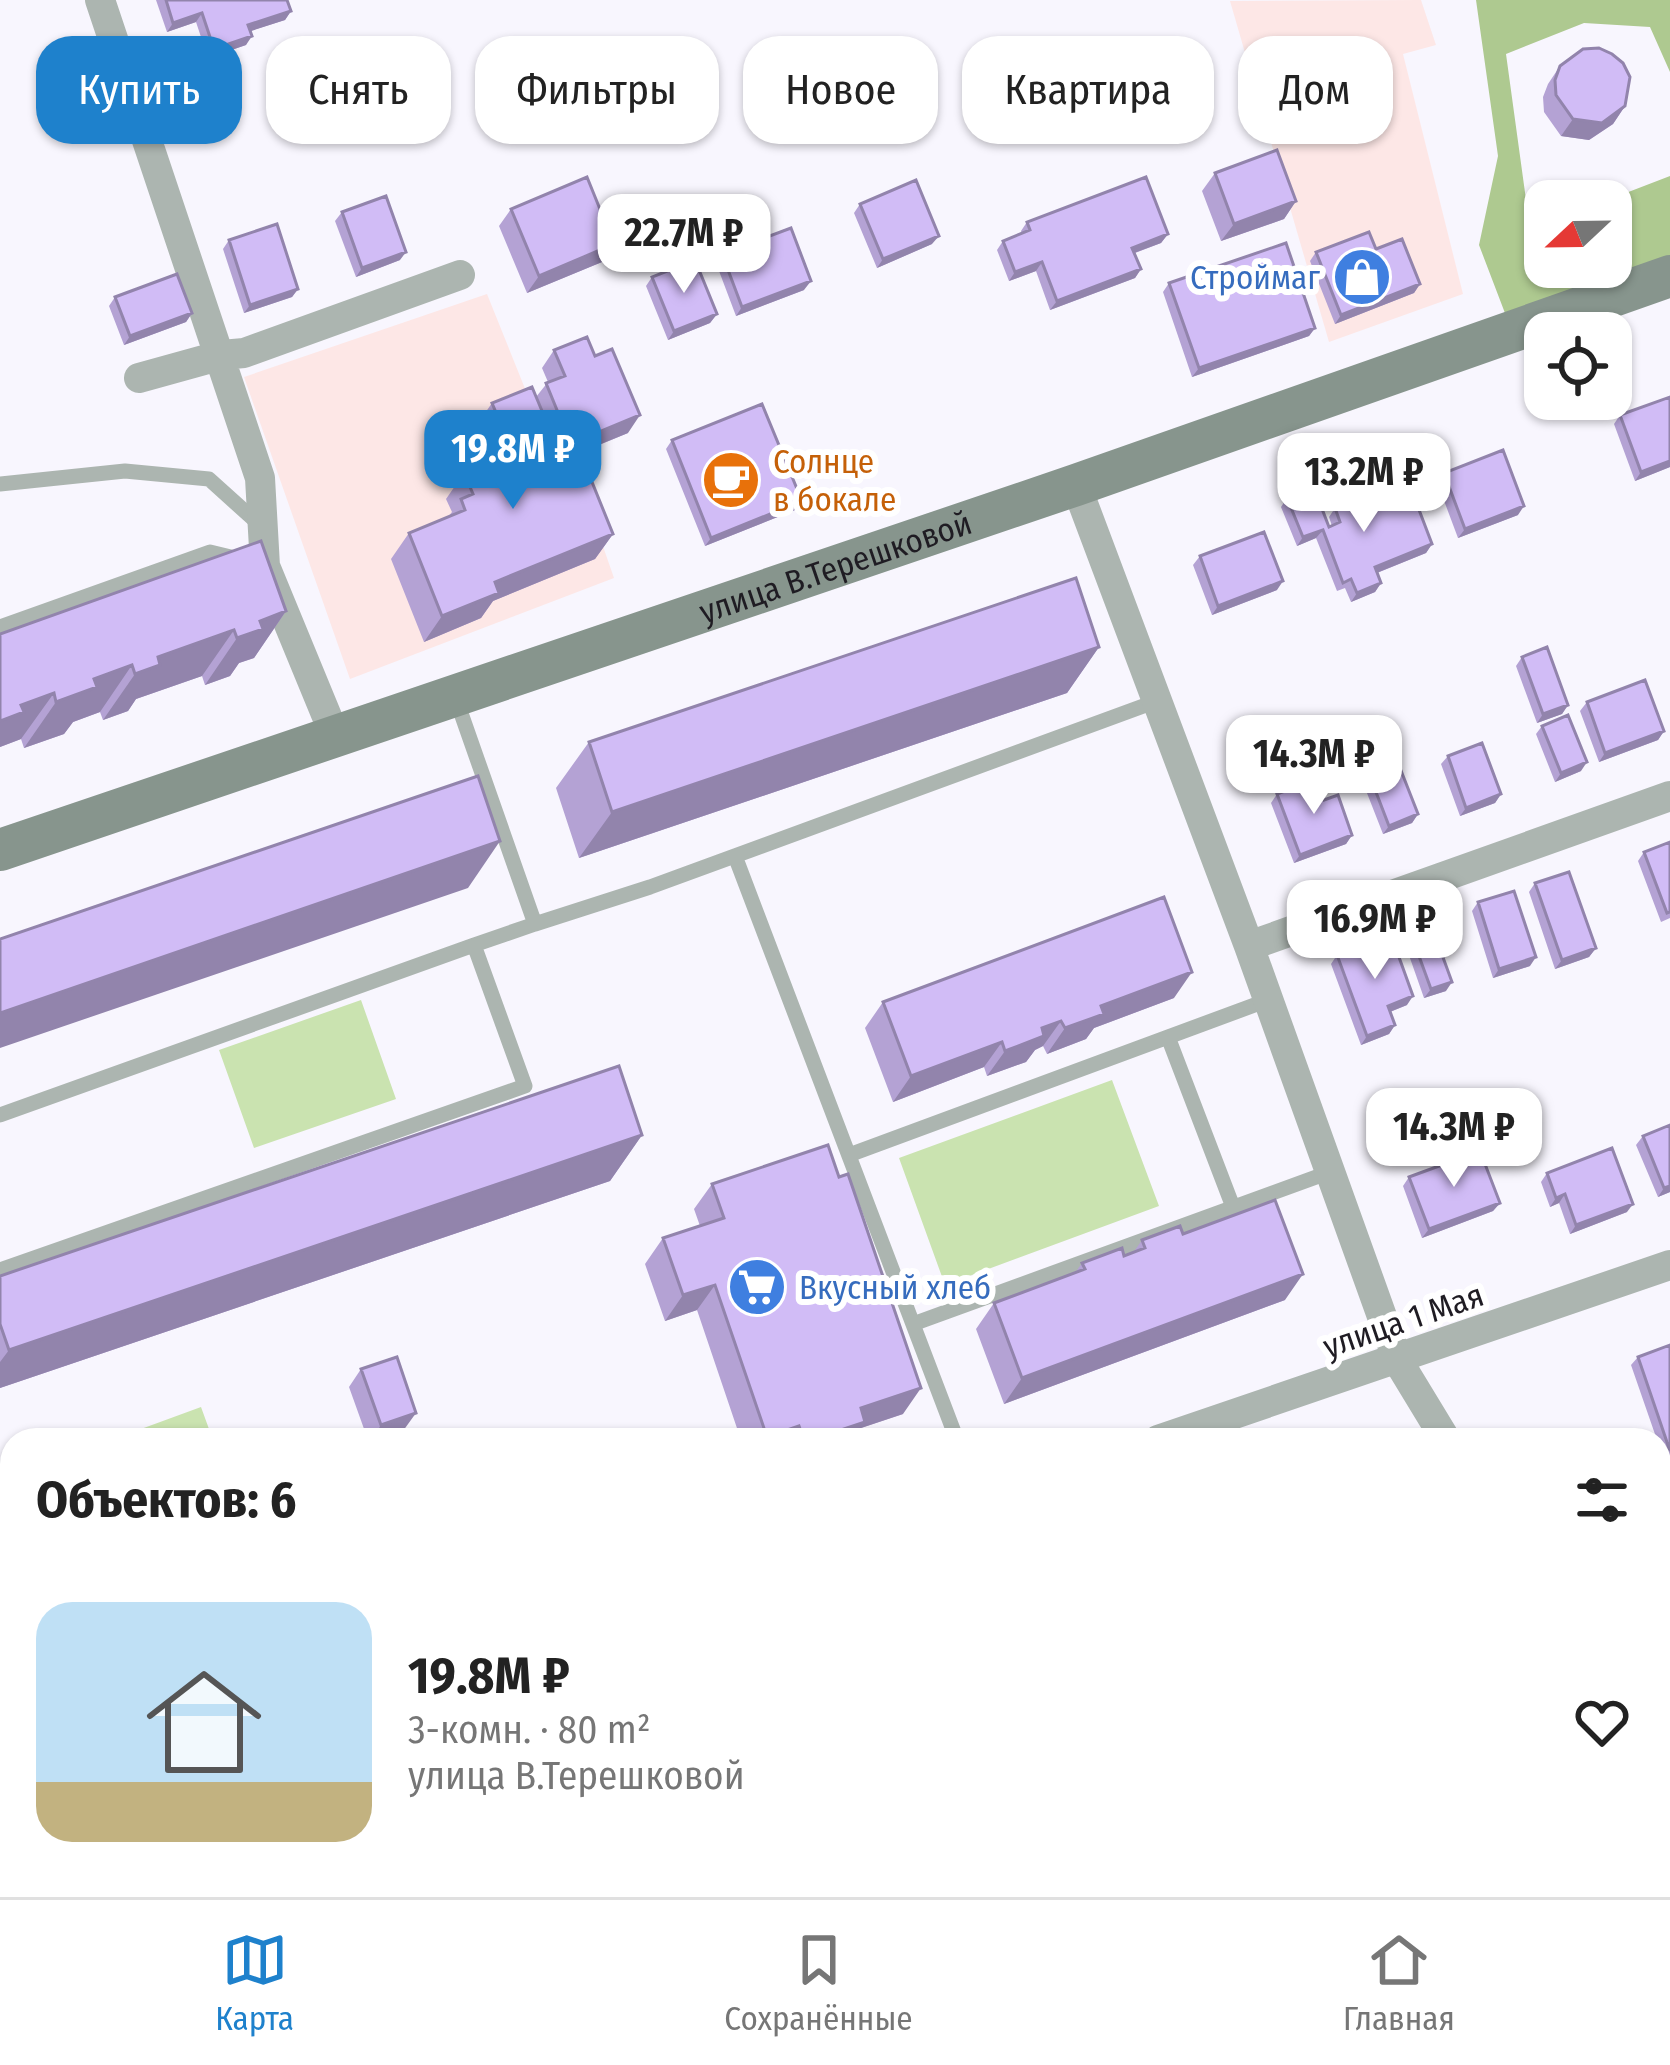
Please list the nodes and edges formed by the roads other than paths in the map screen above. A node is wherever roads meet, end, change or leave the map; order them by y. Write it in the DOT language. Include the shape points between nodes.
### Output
graph roads {
  1 [pos="100,0"];
  2 [pos="460,275"];
  3 [pos="1670,277"];
  4 [pos="222,355"];
  5 [pos="139,378"];
  6 [pos="0,484"];
  7 [pos="1076,485"];
  8 [pos="263,527"];
  9 [pos="265,566"];
  10 [pos="0,627"];
  11 [pos="455,695"];
  12 [pos="1157,701"];
  13 [pos="335,736"];
  14 [pos="1670,796"];
  15 [pos="0,850"];
  16 [pos="735,856"];
  17 [pos="535,924"];
  18 [pos="474,945"];
  19 [pos="1249,946"];
  20 [pos="1268,1000"];
  21 [pos="1168,1037"];
  22 [pos="0,1115"];
  23 [pos="848,1155"];
  24 [pos="1330,1172"];
  25 [pos="1233,1208"];
  26 [pos="1670,1265"];
  27 [pos="0,1270"];
  28 [pos="913,1324"];
  29 [pos="1398,1360"];
  30 [pos="952,1428"];
  31 [pos="1195,1428"];
  32 [pos="1439,1428"];
  1 -- 4 [label="street"];
  2 -- 4 [label="street"];
  3 -- 7 [label="main road, улица В.Терешковой"];
  4 -- 5 [label="street"];
  4 -- 8 [label="street" via="260,478"];
  6 -- 8 [label="lane" via="125,471 209,479"];
  7 -- 11 [label="main road, улица В.Терешковой"];
  7 -- 12 [label="street"];
  8 -- 9 [label="street"];
  9 -- 10 [label="lane" via="210,552"];
  9 -- 13 [label="street"];
  11 -- 13 [label="main road, улица В.Терешковой"];
  11 -- 17 [label="lane"];
  12 -- 16 [label="lane"];
  12 -- 19 [label="street"];
  13 -- 15 [label="main road, улица В.Терешковой"];
  14 -- 19 [label="street"];
  16 -- 17 [label="lane"];
  16 -- 23 [label="lane"];
  17 -- 18 [label="lane"];
  18 -- 22 [label="lane"];
  18 -- 27 [label="lane" via="525,1086"];
  19 -- 20 [label="street"];
  20 -- 21 [label="lane"];
  20 -- 24 [label="street"];
  21 -- 23 [label="lane"];
  21 -- 25 [label="lane"];
  23 -- 28 [label="lane"];
  24 -- 25 [label="lane"];
  24 -- 29 [label="street"];
  25 -- 28 [label="lane"];
  26 -- 29 [label="street, улица 1 Мая"];
  28 -- 30 [label="lane"];
  29 -- 31 [label="street, улица 1 Мая"];
  29 -- 32 [label="street"];
}
